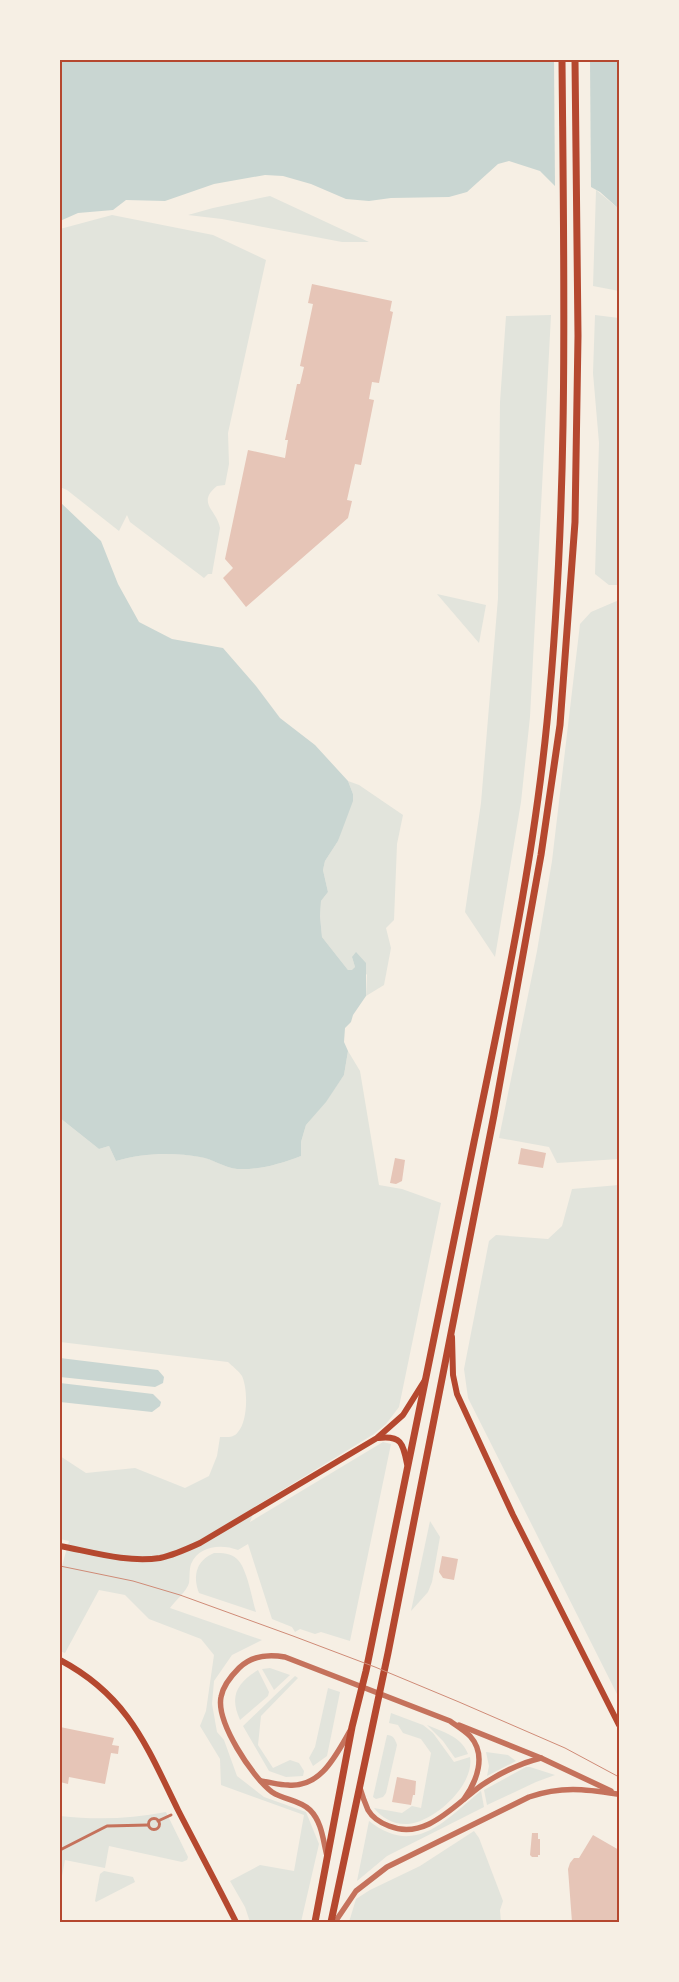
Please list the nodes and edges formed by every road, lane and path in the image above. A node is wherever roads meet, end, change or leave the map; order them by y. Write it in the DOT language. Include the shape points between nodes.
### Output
graph roads {
  1 [pos="562,60"];
  2 [pos="575,60"];
  3 [pos="452,1326"];
  4 [pos="425,1379"];
  5 [pos="376,1438"];
  6 [pos="408,1466"];
  7 [pos="60,1546"];
  8 [pos="60,1660"];
  9 [pos="450,1721"];
  10 [pos="619,1725"];
  11 [pos="352,1727"];
  12 [pos="541,1758"];
  13 [pos="261,1781"];
  14 [pos="360,1788"];
  15 [pos="618,1795"];
  16 [pos="464,1799"];
  17 [pos="170,1815"];
  18 [pos="158,1821"];
  19 [pos="148,1825"];
  20 [pos="60,1850"];
  21 [pos="327,1858"];
  22 [pos="236,1922"];
  23 [pos="315,1922"];
  24 [pos="331,1922"];
  25 [pos="335,1922"];
  1 -- 4 [label="main road" via="563,477 543,754 506,985"];
  2 -- 3 [label="main road" via="578,336 575,522 566,656 548,812 517,993"];
  3 -- 10 [label="main road" via="453,1375 458,1394 513,1515"];
  3 -- 14 [label="main road"];
  4 -- 5 [label="main road" via="403,1415"];
  4 -- 6 [label="main road"];
  5 -- 6 [label="main road" via="398,1440 403,1445"];
  5 -- 7 [label="main road" via="181,1552 161,1558 134,1558"];
  6 -- 11 [label="main road"];
  8 -- 22 [label="main road" via="89,1678 122,1709 154,1760"];
  9 -- 12 [label="street"];
  9 -- 13 [label="street" via="285,1657 262,1656 242,1666 225,1685 220,1698 222,1714 244,1762"];
  9 -- 16 [label="street" via="470,1736 478,1753 478,1775"];
  11 -- 13 [label="street" via="328,1766 316,1778 288,1785"];
  11 -- 21 [label="main road"];
  12 -- 15 [label="street"];
  12 -- 16 [label="street" via="524,1762"];
  13 -- 21 [label="street" via="273,1792 309,1808 321,1828"];
  14 -- 16 [label="street" via="374,1816 386,1825 403,1830 418,1829 428,1824"];
  14 -- 24 [label="main road"];
  15 -- 25 [label="street" via="578,1789 544,1792 529,1797 387,1868 356,1892"];
  17 -- 18 [label="street"];
  18 -- 19 [label="street" via="151,1819"];
  18 -- 19 [label="street" via="156,1830"];
  19 -- 20 [label="street" via="106,1826"];
  21 -- 23 [label="main road"];
}
